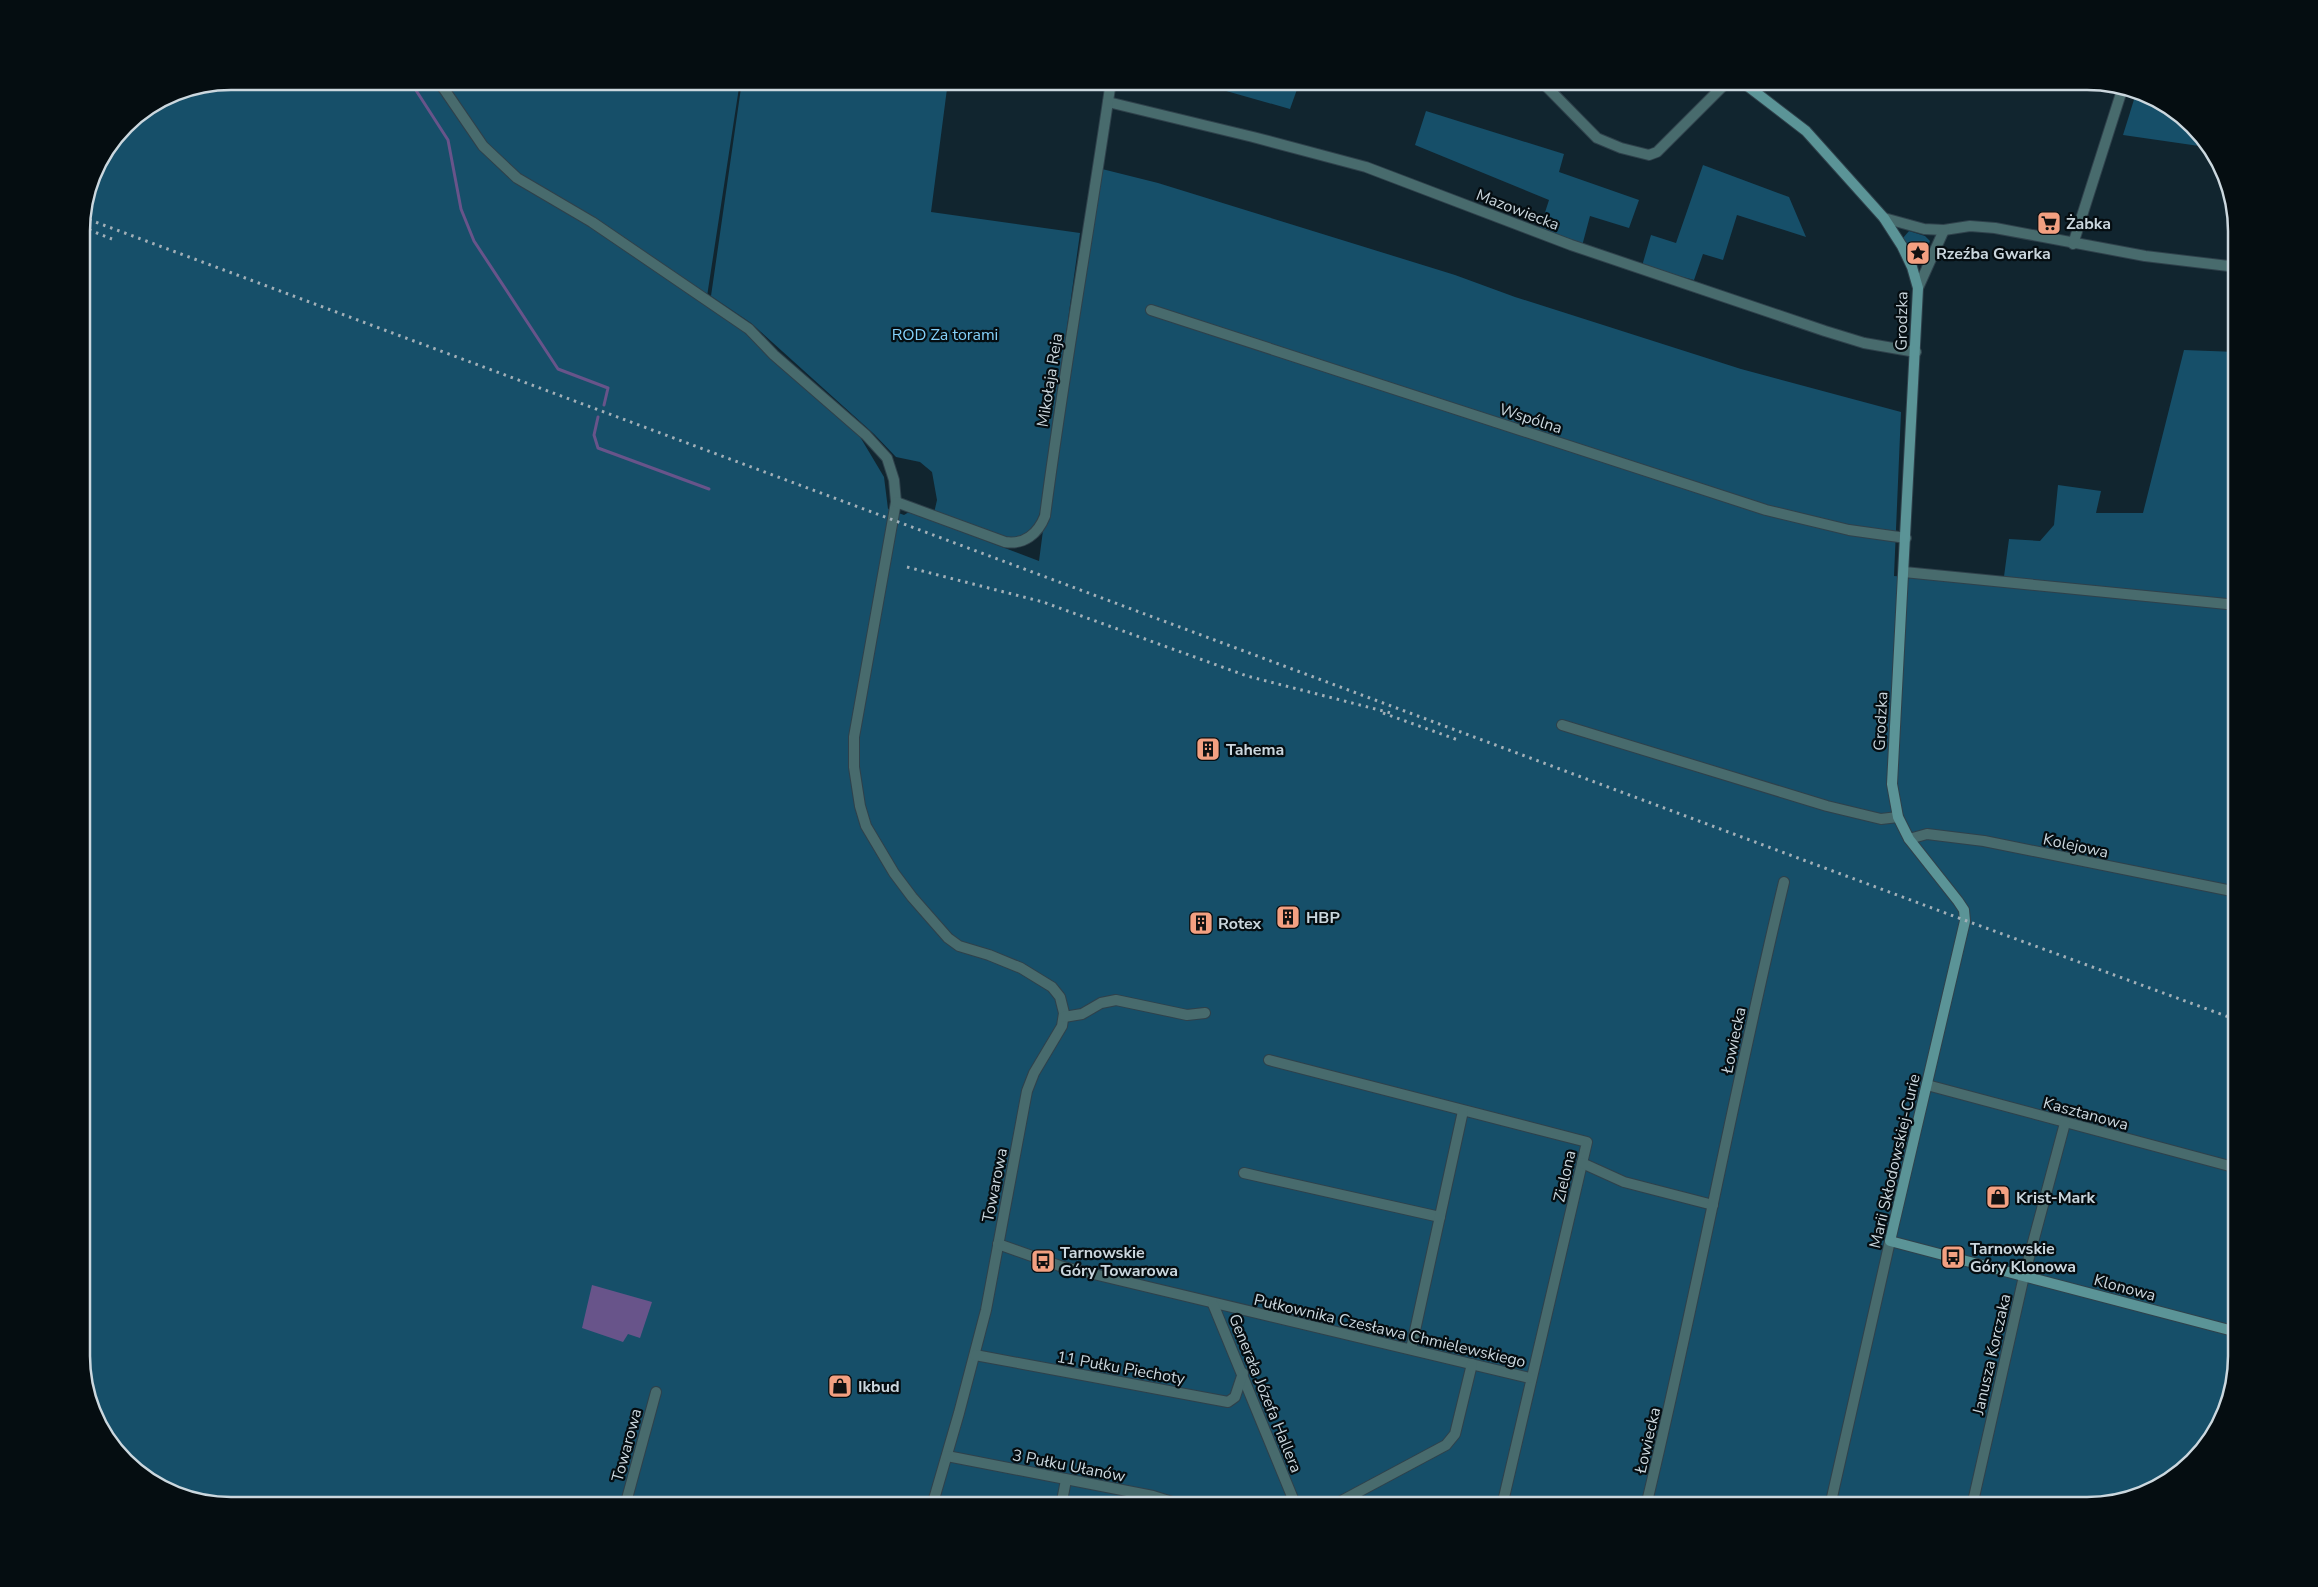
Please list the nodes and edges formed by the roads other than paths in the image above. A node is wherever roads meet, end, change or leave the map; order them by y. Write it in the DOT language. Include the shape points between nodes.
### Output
graph roads {
  1 [pos="445,90"];
  2 [pos="1110,90"];
  3 [pos="1550,90"];
  4 [pos="1719,90"];
  5 [pos="1752,90"];
  6 [pos="2121,94"];
  7 [pos="1108,102"];
  8 [pos="1884,218"];
  9 [pos="1944,230"];
  10 [pos="2073,244"];
  11 [pos="2228,266"];
  12 [pos="1918,288"];
  13 [pos="1151,310"];
  14 [pos="1916,352"];
  15 [pos="896,502"];
  16 [pos="1906,538"];
  17 [pos="1904,572"];
  18 [pos="2228,604"];
  19 [pos="1562,725"];
  20 [pos="1898,817"];
  21 [pos="1909,839"];
  22 [pos="1784,882"];
  23 [pos="2228,890"];
  24 [pos="1205,1013"];
  25 [pos="1064,1017"];
  26 [pos="1269,1060"];
  27 [pos="1927,1085"];
  28 [pos="1463,1111"];
  29 [pos="2065,1123"];
  30 [pos="1582,1163"];
  31 [pos="2228,1166"];
  32 [pos="1244,1173"];
  33 [pos="1713,1205"];
  34 [pos="1440,1217"];
  35 [pos="1890,1241"];
  36 [pos="998,1244"];
  37 [pos="2024,1276"];
  38 [pos="1215,1308"];
  39 [pos="2228,1330"];
  40 [pos="1411,1349"];
  41 [pos="975,1355"];
  42 [pos="1472,1364"];
  43 [pos="1243,1373"];
  44 [pos="1530,1378"];
  45 [pos="656,1392"];
  46 [pos="947,1456"];
  47 [pos="1066,1480"];
  48 [pos="627,1497"];
  49 [pos="935,1497"];
  50 [pos="1063,1497"];
  51 [pos="1156,1497"];
  52 [pos="1292,1497"];
  53 [pos="1349,1497"];
  54 [pos="1504,1497"];
  55 [pos="1648,1497"];
  56 [pos="1832,1497"];
  57 [pos="1974,1497"];
  1 -- 15 [label="street" via="483,146 517,178 592,222 749,329 866,435 887,458"];
  2 -- 7 [label="street, Mikołaja Reja"];
  3 -- 4 [label="street" via="1597,138 1649,155 1657,152"];
  5 -- 8 [label="street, Grodzka" via="1806,132"];
  6 -- 10 [label="street"];
  7 -- 14 [label="street, Mazowiecka" via="1366,167 1571,245 1824,330"];
  7 -- 15 [label="street, Mikołaja Reja" via="1042,525 1037,532 1014,544"];
  8 -- 9 [label="street" via="1924,229"];
  8 -- 12 [label="street, Grodzka" via="1909,260"];
  9 -- 10 [label="street" via="1970,226 1995,228"];
  9 -- 12 [label="street"];
  10 -- 11 [label="street"];
  12 -- 14 [label="street, Grodzka"];
  13 -- 16 [label="street, Wspólna" via="1766,510 1849,530"];
  14 -- 16 [label="street, Grodzka"];
  15 -- 25 [label="street" via="854,737 856,787 864,822 894,873 948,938 959,946 1005,961 1052,987 1061,1000"];
  16 -- 17 [label="street, Grodzka"];
  17 -- 18 [label="street"];
  17 -- 20 [label="street, Grodzka" via="1892,784"];
  19 -- 20 [label="street" via="1828,806 1881,820"];
  20 -- 21 [label="street, Grodzka"];
  21 -- 23 [label="street, Kolejowa" via="1927,834 1984,841"];
  21 -- 27 [label="street, Marii Skłodowskiej-Curie" via="1958,901 1964,910 1965,921"];
  22 -- 33 [label="street, Łowiecka"];
  24 -- 25 [label="street" via="1187,1015 1116,1000 1102,1003 1082,1014"];
  25 -- 36 [label="street, Towarowa" via="1027,1091"];
  26 -- 28 [label="street, Zielona"];
  27 -- 29 [label="street, Kasztanowa"];
  27 -- 35 [label="street, Marii Skłodowskiej-Curie"];
  28 -- 30 [label="street, Zielona" via="1587,1142"];
  28 -- 34 [label="street"];
  29 -- 31 [label="street, Kasztanowa"];
  29 -- 37 [label="street, Janusza Korczaka"];
  30 -- 33 [label="street" via="1624,1182"];
  30 -- 44 [label="street, Zielona"];
  32 -- 34 [label="street"];
  33 -- 55 [label="street, Łowiecka"];
  34 -- 40 [label="street"];
  35 -- 37 [label="street, Klonowa"];
  35 -- 56 [label="street, Marii Skłodowskiej-Curie"];
  36 -- 38 [label="street, Generała Józefa Hallera" via="1060,1266"];
  36 -- 41 [label="street, Towarowa"];
  37 -- 39 [label="street, Klonowa"];
  37 -- 57 [label="street, Janusza Korczaka"];
  38 -- 40 [label="street, Pułkownika Czesława Chmielewskiego"];
  38 -- 43 [label="street, Generała Józefa Hallera"];
  40 -- 42 [label="street, Pułkownika Czesława Chmielewskiego"];
  41 -- 43 [label="street, 11 Pułku Piechoty" via="1228,1402 1235,1397"];
  41 -- 46 [label="street, Towarowa"];
  42 -- 44 [label="street, Pułkownika Czesława Chmielewskiego"];
  42 -- 53 [label="street" via="1455,1434 1446,1445"];
  43 -- 52 [label="street, Generała Józefa Hallera"];
  44 -- 54 [label="street, Zielona"];
  45 -- 48 [label="street, Towarowa"];
  46 -- 47 [label="street, 3 Pułku Ułanów"];
  46 -- 49 [label="street, Towarowa"];
  47 -- 50 [label="street"];
  47 -- 51 [label="street, 3 Pułku Ułanów"];
}
